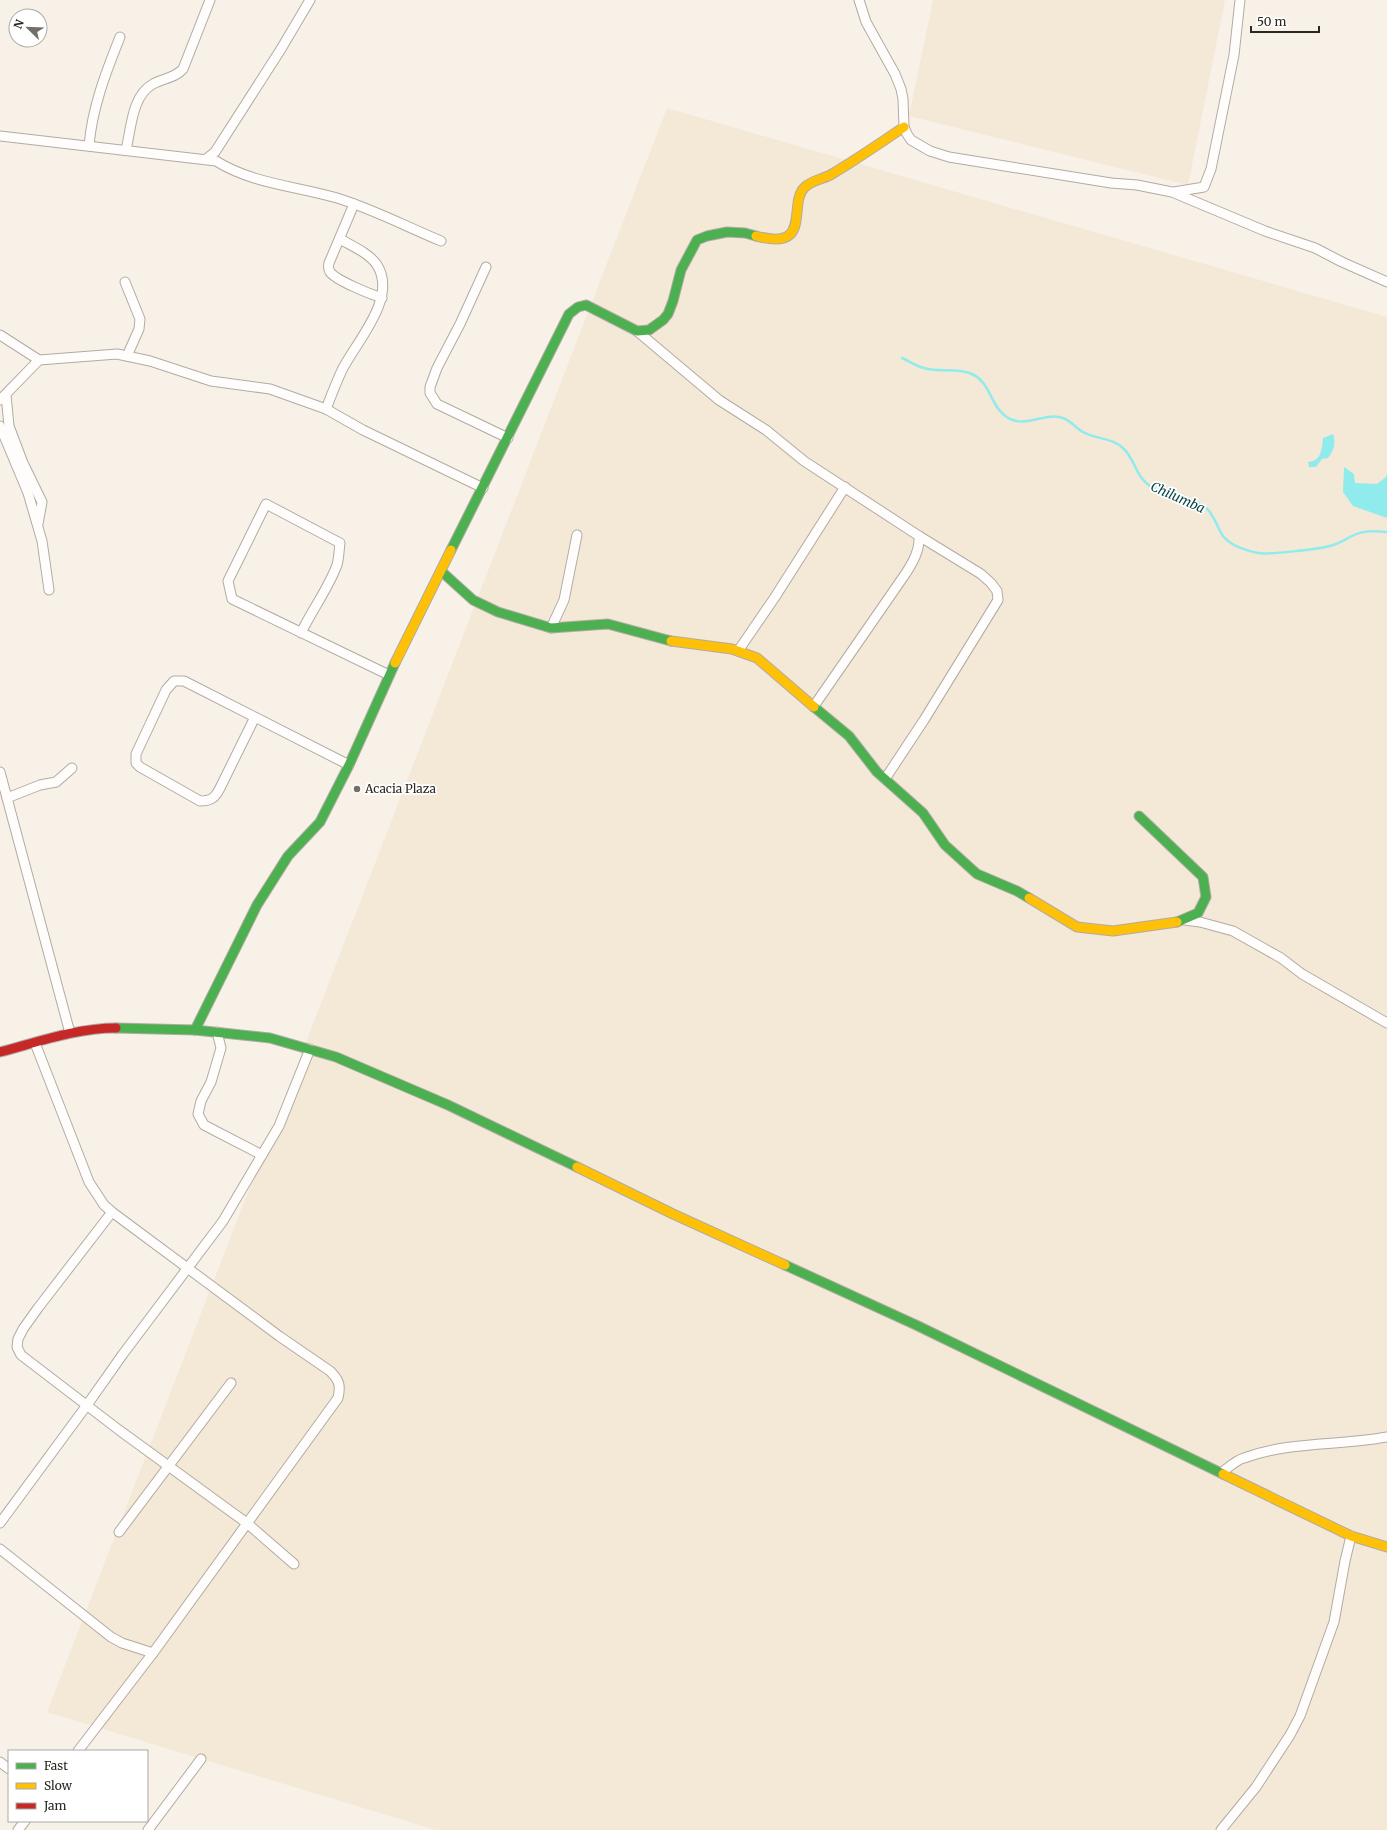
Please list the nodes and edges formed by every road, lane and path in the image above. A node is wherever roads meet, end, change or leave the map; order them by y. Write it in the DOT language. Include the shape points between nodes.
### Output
graph roads {
  1 [pos="210,0"];
  2 [pos="310,0"];
  3 [pos="859,0"];
  4 [pos="1240,0"];
  5 [pos="120,37"];
  6 [pos="904,126"];
  7 [pos="0,136"];
  8 [pos="89,146"];
  9 [pos="126,150"];
  10 [pos="206,159"];
  11 [pos="1172,192"];
  12 [pos="354,204"];
  13 [pos="340,239"];
  14 [pos="441,241"];
  15 [pos="486,267"];
  16 [pos="125,282"];
  17 [pos="1387,282"];
  18 [pos="382,298"];
  19 [pos="637,332"];
  20 [pos="0,335"];
  21 [pos="127,356"];
  22 [pos="39,360"];
  23 [pos="3,398"];
  24 [pos="326,409"];
  25 [pos="0,426"];
  26 [pos="508,438"];
  27 [pos="845,487"];
  28 [pos="483,488"];
  29 [pos="38,526"];
  30 [pos="577,535"];
  31 [pos="919,536"];
  32 [pos="441,571"];
  33 [pos="49,590"];
  34 [pos="551,628"];
  35 [pos="301,633"];
  36 [pos="738,651"];
  37 [pos="389,675"];
  38 [pos="814,706"];
  39 [pos="254,717"];
  40 [pos="349,765"];
  41 [pos="72,768"];
  42 [pos="0,772"];
  43 [pos="885,779"];
  44 [pos="7,798"];
  45 [pos="1139,816"];
  46 [pos="1185,920"];
  47 [pos="1387,1023"];
  48 [pos="195,1030"];
  49 [pos="217,1032"];
  50 [pos="70,1033"];
  51 [pos="35,1043"];
  52 [pos="310,1049"];
  53 [pos="0,1052"];
  54 [pos="262,1155"];
  55 [pos="112,1212"];
  56 [pos="188,1269"];
  57 [pos="231,1383"];
  58 [pos="87,1406"];
  59 [pos="1387,1437"];
  60 [pos="169,1466"];
  61 [pos="1221,1473"];
  62 [pos="0,1523"];
  63 [pos="248,1524"];
  64 [pos="119,1532"];
  65 [pos="1352,1536"];
  66 [pos="1387,1547"];
  67 [pos="0,1549"];
  68 [pos="294,1564"];
  69 [pos="152,1653"];
  70 [pos="79,1750"];
  71 [pos="202,1759"];
  72 [pos="24,1822"];
  73 [pos="18,1830"];
  74 [pos="148,1830"];
  75 [pos="1221,1830"];
  1 -- 9 [label="street" via="183,69 179,74 151,85 140,97"];
  2 -- 10 [label="street" via="215,152"];
  3 -- 6 [label="street" via="866,22 901,89"];
  4 -- 11 [label="street" via="1234,55 1211,170 1204,187"];
  5 -- 8 [label="street" via="104,76 90,128"];
  6 -- 11 [label="street" via="907,134 918,145 949,157"];
  6 -- 19 [label="street" via="859,158 807,185 801,196 800,212 795,225 784,237 763,238 725,232 698,240 693,244 680,271 671,311 651,330"];
  7 -- 8 [label="street"];
  8 -- 9 [label="street"];
  9 -- 10 [label="street"];
  10 -- 12 [label="street" via="216,161 238,174 253,179"];
  11 -- 17 [label="street" via="1265,231 1315,248"];
  12 -- 13 [label="street"];
  12 -- 14 [label="street"];
  13 -- 18 [label="street" via="367,255 377,265 381,277"];
  13 -- 18 [label="street" via="328,263 331,274"];
  15 -- 26 [label="street" via="436,368 430,394 437,404"];
  16 -- 21 [label="street" via="140,319 139,329"];
  18 -- 24 [label="street" via="367,330 342,369"];
  19 -- 26 [label="street" via="593,307 579,306 572,310"];
  19 -- 27 [label="street" via="719,400"];
  20 -- 22 [label="street"];
  21 -- 22 [label="street" via="117,354"];
  21 -- 24 [label="street" via="210,381 270,388"];
  22 -- 23 [label="street"];
  23 -- 29 [label="street" via="9,426 42,502"];
  24 -- 28 [label="street" via="363,430"];
  25 -- 29 [label="street" via="28,493"];
  26 -- 28 [label="street"];
  27 -- 31 [label="street"];
  27 -- 36 [label="street"];
  28 -- 32 [label="street"];
  29 -- 33 [label="street"];
  30 -- 34 [label="street" via="564,600"];
  31 -- 38 [label="street" via="917,553 909,568"];
  31 -- 43 [label="street" via="991,582 997,591 998,600"];
  32 -- 34 [label="street" via="473,600 498,612"];
  32 -- 37 [label="street"];
  34 -- 36 [label="street" via="608,624 676,642"];
  35 -- 35 [label="street" via="232,599 228,581 266,504 340,543 338,564"];
  35 -- 37 [label="street"];
  36 -- 38 [label="street" via="757,658"];
  37 -- 40 [label="street"];
  38 -- 43 [label="street" via="849,736"];
  39 -- 39 [label="street" via="184,681 174,681 166,690 136,754 136,763 200,800 208,801 215,797 220,788"];
  39 -- 40 [label="street"];
  40 -- 48 [label="street" via="320,822 288,856 257,904"];
  41 -- 44 [label="street" via="56,782 40,785"];
  42 -- 44 [label="street"];
  43 -- 46 [label="street" via="923,813 945,845 977,874 1017,891 1077,926 1130,930"];
  44 -- 50 [label="street"];
  45 -- 46 [label="street" via="1203,877 1206,897 1198,913"];
  46 -- 47 [label="street" via="1233,931"];
  48 -- 49 [label="street"];
  48 -- 50 [label="street" via="104,1028"];
  49 -- 52 [label="street" via="270,1038"];
  49 -- 54 [label="street" via="220,1048 211,1082 201,1101 198,1114 204,1125"];
  50 -- 51 [label="street"];
  51 -- 53 [label="street"];
  51 -- 55 [label="street" via="89,1182 104,1205"];
  52 -- 54 [label="street" via="279,1126"];
  52 -- 61 [label="street" via="336,1056 448,1105 673,1214 916,1325"];
  54 -- 56 [label="street" via="223,1221"];
  55 -- 56 [label="street"];
  55 -- 58 [label="street" via="38,1308 18,1339 21,1355"];
  56 -- 58 [label="street"];
  56 -- 63 [label="street" via="338,1379 338,1398"];
  57 -- 60 [label="street"];
  58 -- 60 [label="street"];
  58 -- 62 [label="street"];
  59 -- 61 [label="street" via="1287,1448 1243,1458"];
  60 -- 63 [label="street"];
  60 -- 64 [label="street"];
  61 -- 65 [label="street"];
  63 -- 68 [label="street"];
  63 -- 69 [label="street"];
  65 -- 66 [label="street"];
  65 -- 75 [label="street" via="1334,1622 1300,1716 1256,1787"];
  67 -- 69 [label="street" via="111,1637"];
  69 -- 70 [label="street"];
  71 -- 74 [label="street"];
  72 -- 73 [label="street"];
}
